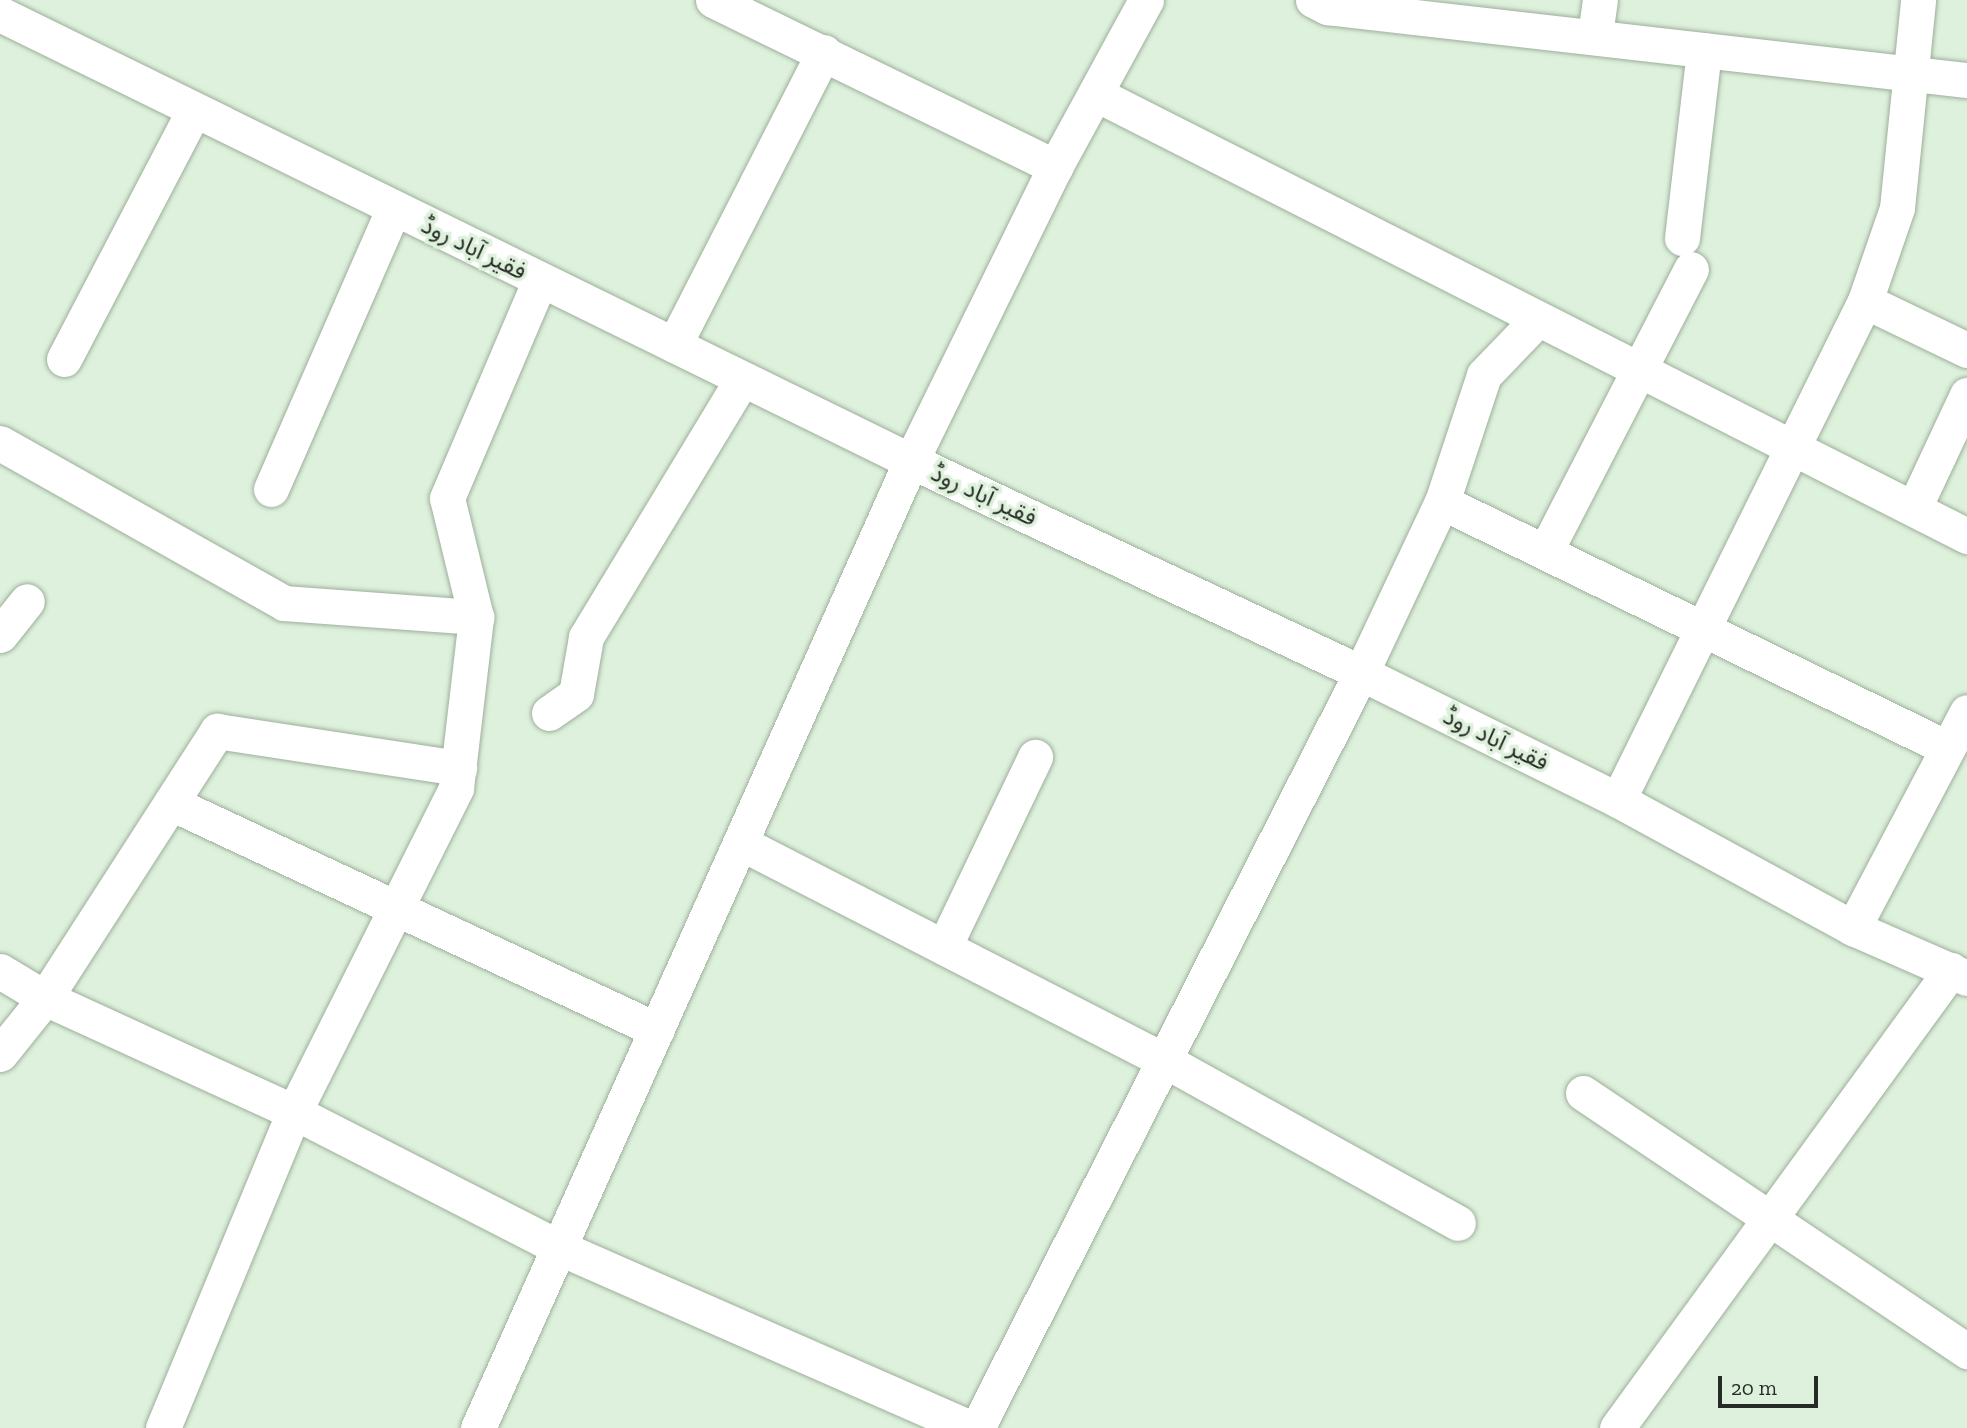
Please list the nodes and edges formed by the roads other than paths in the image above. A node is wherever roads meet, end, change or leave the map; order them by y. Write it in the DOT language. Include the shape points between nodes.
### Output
graph roads {
  1 [pos="713,0"];
  2 [pos="1146,0"];
  3 [pos="1313,0"];
  4 [pos="1600,0"];
  5 [pos="1918,0"];
  6 [pos="0,14"];
  7 [pos="1595,35"];
  8 [pos="1704,50"];
  9 [pos="824,52"];
  10 [pos="1910,76"];
  11 [pos="1967,80"];
  12 [pos="1096,94"];
  13 [pos="194,110"];
  14 [pos="1055,167"];
  15 [pos="394,208"];
  16 [pos="540,280"];
  17 [pos="1865,301"];
  18 [pos="1536,321"];
  19 [pos="674,345"];
  20 [pos="1967,350"];
  21 [pos="65,359"];
  22 [pos="1636,370"];
  23 [pos="742,379"];
  24 [pos="1967,396"];
  25 [pos="0,443"];
  26 [pos="1796,447"];
  27 [pos="911,461"];
  28 [pos="271,489"];
  29 [pos="1442,502"];
  30 [pos="1914,508"];
  31 [pos="1967,536"];
  32 [pos="1546,550"];
  33 [pos="27,601"];
  34 [pos="476,617"];
  35 [pos="1701,623"];
  36 [pos="0,635"];
  37 [pos="1361,673"];
  38 [pos="1967,712"];
  39 [pos="549,713"];
  40 [pos="1945,747"];
  41 [pos="1035,757"];
  42 [pos="458,768"];
  43 [pos="1618,800"];
  44 [pos="171,803"];
  45 [pos="741,843"];
  46 [pos="397,906"];
  47 [pos="1853,928"];
  48 [pos="944,947"];
  49 [pos="0,971"];
  50 [pos="1959,974"];
  51 [pos="45,998"];
  52 [pos="657,1030"];
  53 [pos="0,1054"];
  54 [pos="1164,1060"];
  55 [pos="1583,1093"];
  56 [pos="294,1112"];
  57 [pos="1766,1220"];
  58 [pos="1458,1223"];
  59 [pos="559,1248"];
  60 [pos="1967,1351"];
  61 [pos="163,1428"];
  62 [pos="478,1428"];
  63 [pos="970,1428"];
  64 [pos="977,1428"];
  65 [pos="1617,1428"];
  1 -- 9 [label="street"];
  2 -- 12 [label="street"];
  3 -- 7 [label="street" via="1327,8"];
  4 -- 7 [label="street"];
  5 -- 10 [label="street"];
  6 -- 13 [label="street, فقیر آباد روڈ"];
  7 -- 8 [label="street"];
  8 -- 10 [label="street"];
  8 -- 22 [label="street" via="1687,254"];
  9 -- 14 [label="street"];
  9 -- 19 [label="street"];
  10 -- 11 [label="street"];
  10 -- 17 [label="street" via="1897,208"];
  12 -- 14 [label="street"];
  12 -- 18 [label="street"];
  13 -- 15 [label="street, فقیر آباد روڈ"];
  13 -- 21 [label="street"];
  14 -- 27 [label="street"];
  15 -- 16 [label="street, فقیر آباد روڈ"];
  15 -- 28 [label="street"];
  16 -- 19 [label="street, فقیر آباد روڈ"];
  16 -- 34 [label="street" via="447,498"];
  17 -- 20 [label="street"];
  17 -- 26 [label="street"];
  18 -- 22 [label="street"];
  18 -- 29 [label="street" via="1484,375"];
  19 -- 23 [label="street, فقیر آباد روڈ"];
  22 -- 26 [label="street"];
  22 -- 32 [label="street"];
  23 -- 27 [label="street, فقیر آباد روڈ"];
  23 -- 39 [label="street" via="586,637 576,694"];
  24 -- 30 [label="street"];
  25 -- 34 [label="street" via="284,604"];
  26 -- 30 [label="street"];
  26 -- 35 [label="street"];
  27 -- 37 [label="street, فقیر آباد روڈ"];
  27 -- 45 [label="street"];
  29 -- 32 [label="street"];
  29 -- 37 [label="street"];
  30 -- 31 [label="street"];
  32 -- 35 [label="street"];
  33 -- 36 [label="street"];
  34 -- 42 [label="street"];
  35 -- 40 [label="street"];
  35 -- 43 [label="street"];
  37 -- 43 [label="street, فقیر آباد روڈ"];
  37 -- 54 [label="street"];
  38 -- 40 [label="street"];
  40 -- 47 [label="street"];
  41 -- 48 [label="street"];
  42 -- 44 [label="street" via="217,731"];
  42 -- 46 [label="street" via="456,788"];
  43 -- 47 [label="street, فقیر آباد روڈ"];
  44 -- 46 [label="street"];
  44 -- 51 [label="street"];
  45 -- 48 [label="street"];
  45 -- 52 [label="street"];
  46 -- 52 [label="street"];
  46 -- 56 [label="street"];
  47 -- 50 [label="street, فقیر آباد روڈ"];
  48 -- 54 [label="street"];
  49 -- 51 [label="street"];
  50 -- 57 [label="street"];
  51 -- 53 [label="street"];
  51 -- 56 [label="street"];
  52 -- 59 [label="street"];
  54 -- 58 [label="street"];
  54 -- 64 [label="street"];
  55 -- 57 [label="street"];
  56 -- 59 [label="street"];
  56 -- 61 [label="street"];
  57 -- 60 [label="street"];
  57 -- 65 [label="street"];
  59 -- 62 [label="street"];
  59 -- 63 [label="street"];
}
